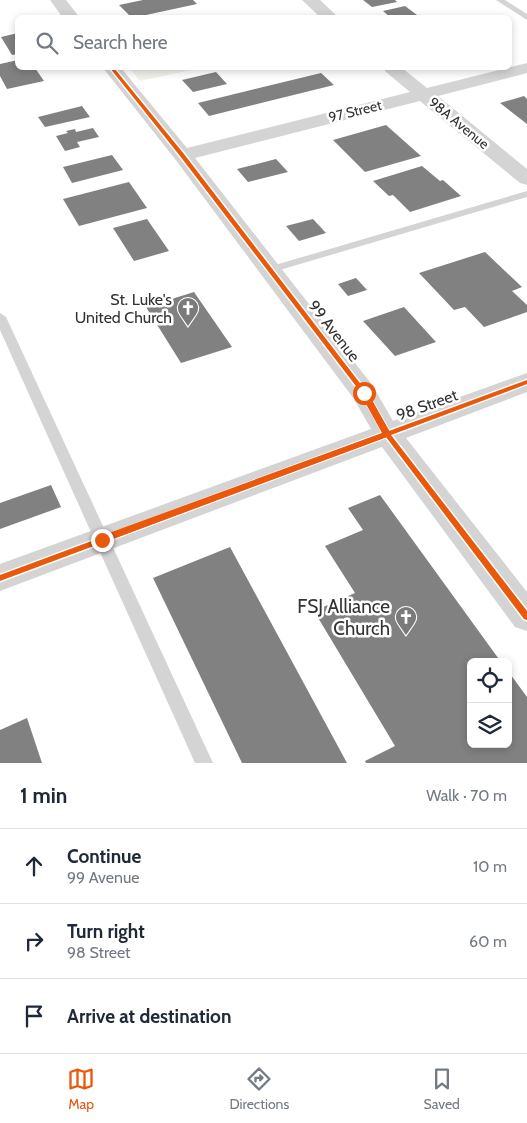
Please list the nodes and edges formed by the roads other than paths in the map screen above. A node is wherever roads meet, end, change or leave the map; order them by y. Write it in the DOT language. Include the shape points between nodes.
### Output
graph roads {
  1 [pos="58,0"];
  2 [pos="310,0"];
  3 [pos="500,0"];
  4 [pos="70,15"];
  5 [pos="328,15"];
  6 [pos="527,18"];
  7 [pos="527,68"];
  8 [pos="114,70"];
  9 [pos="394,70"];
  10 [pos="423,94"];
  11 [pos="182,155"];
  12 [pos="527,179"];
  13 [pos="527,194"];
  14 [pos="269,270"];
  15 [pos="0,317"];
  16 [pos="527,382"];
  17 [pos="387,434"];
  18 [pos="102,540"];
  19 [pos="0,578"];
  20 [pos="527,617"];
  21 [pos="204,763"];
  1 -- 4 [label="street"];
  2 -- 5 [label="street"];
  3 -- 6 [label="lane"];
  7 -- 10 [label="street, 97 Street"];
  8 -- 11 [label="street, 99 Avenue"];
  9 -- 10 [label="street, 98A Avenue"];
  10 -- 11 [label="street, 97 Street"];
  10 -- 12 [label="street, 98A Avenue"];
  11 -- 14 [label="street, 99 Avenue"];
  13 -- 14 [label="lane"];
  14 -- 17 [label="street, 99 Avenue" via="364,393"];
  15 -- 18 [label="lane"];
  16 -- 17 [label="street, 98 Street"];
  17 -- 18 [label="street, 98 Street"];
  17 -- 20 [label="street, 99 Avenue"];
  18 -- 19 [label="street, 98 Street"];
  18 -- 21 [label="lane"];
}
